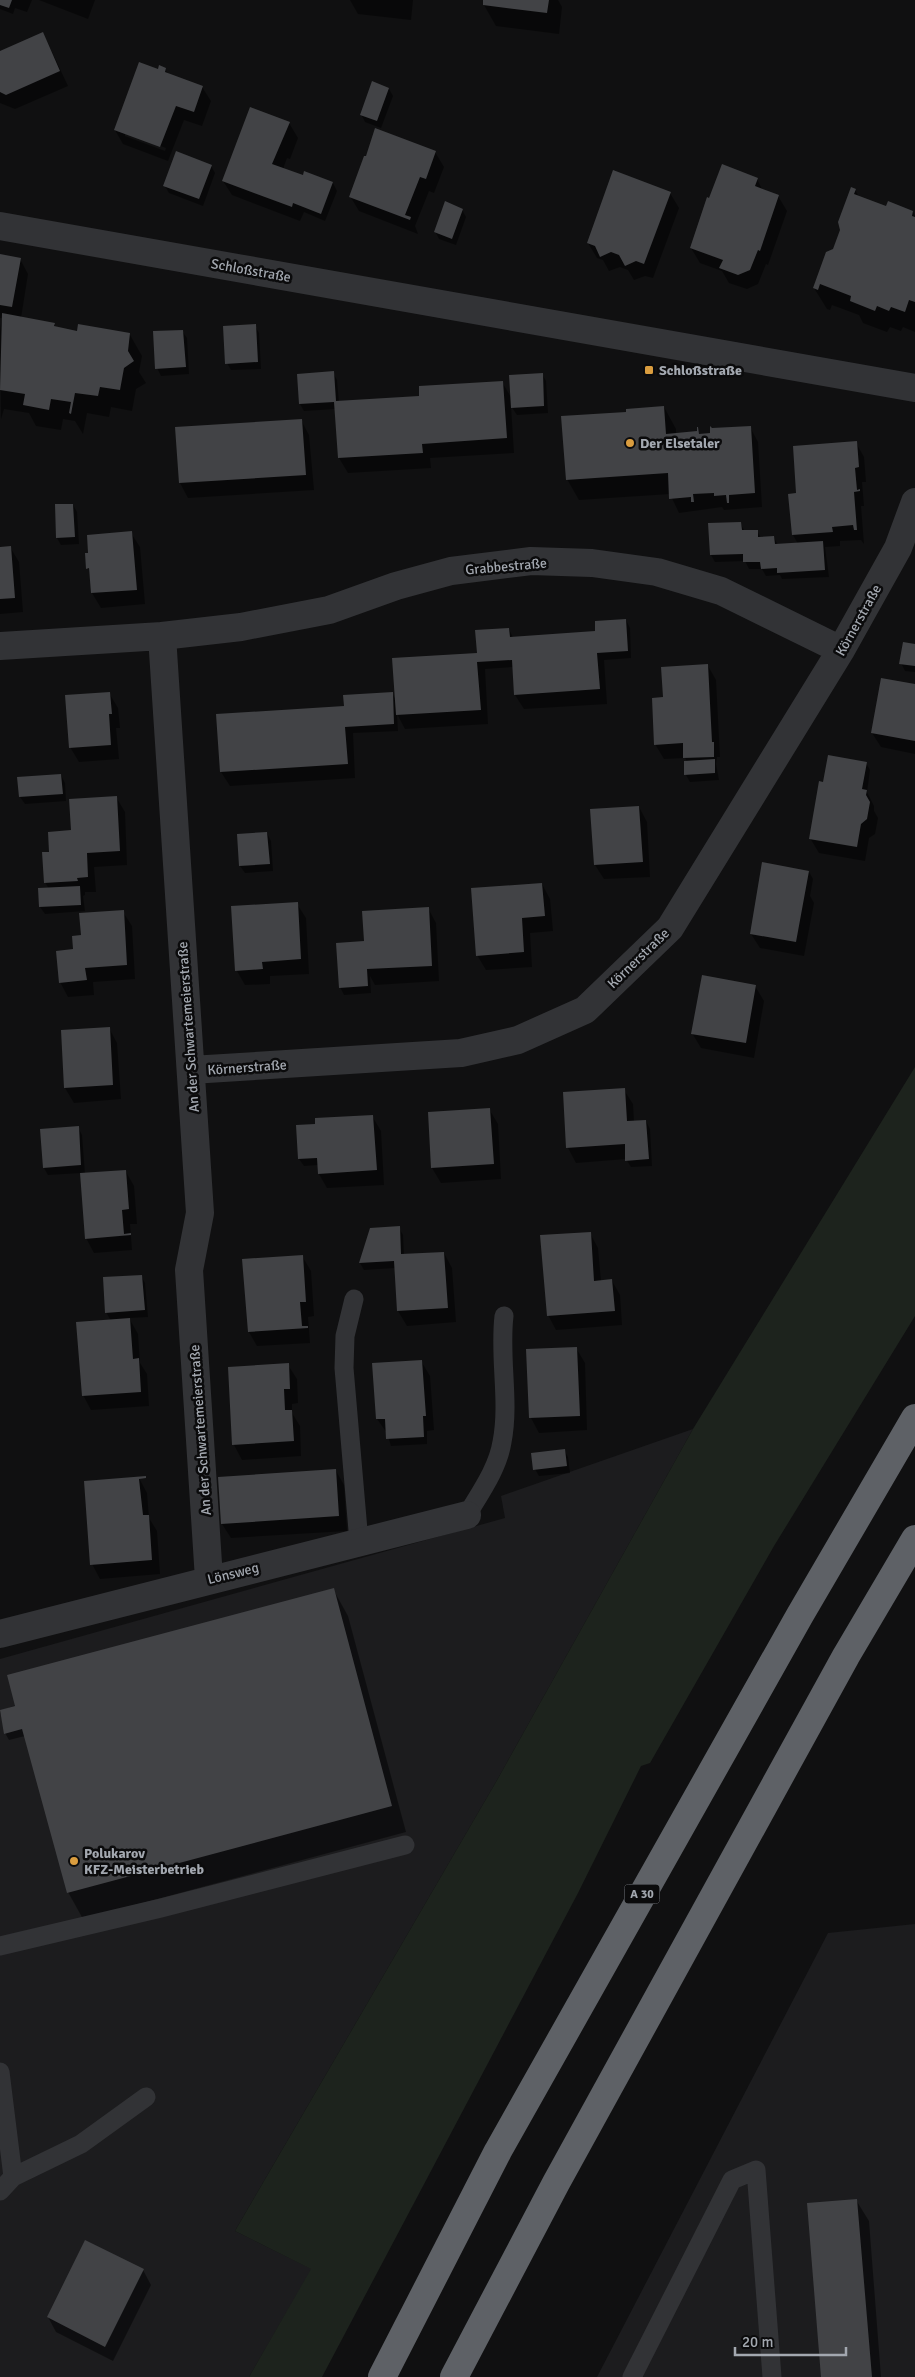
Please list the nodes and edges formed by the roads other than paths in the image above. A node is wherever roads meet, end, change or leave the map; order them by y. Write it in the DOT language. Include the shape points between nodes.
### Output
graph roads {
  1 [pos="0,226"];
  2 [pos="915,388"];
  3 [pos="915,502"];
  4 [pos="162,636"];
  5 [pos="0,646"];
  6 [pos="841,650"];
  7 [pos="191,1070"];
  8 [pos="354,1299"];
  9 [pos="504,1316"];
  10 [pos="915,1418"];
  11 [pos="467,1515"];
  12 [pos="915,1539"];
  13 [pos="359,1542"];
  14 [pos="210,1579"];
  15 [pos="0,1634"];
  16 [pos="405,1845"];
  17 [pos="0,1946"];
  18 [pos="0,2072"];
  19 [pos="146,2097"];
  20 [pos="13,2177"];
  21 [pos="0,2191"];
  22 [pos="382,2377"];
  23 [pos="454,2377"];
  24 [pos="632,2377"];
  25 [pos="772,2377"];
  1 -- 2 [label="street, Schloßstraße"];
  3 -- 6 [label="street, Körnerstraße" via="898,548"];
  4 -- 5 [label="street"];
  4 -- 6 [label="street, Grabbestraße" via="241,627 319,612 451,570 531,561 592,563 658,572 721,591"];
  4 -- 7 [label="street, An der Schwartemeierstraße"];
  6 -- 7 [label="street, Körnerstraße" via="670,928 585,1010 518,1040 461,1053"];
  7 -- 14 [label="street, An der Schwartemeierstraße" via="200,1213 190,1270"];
  8 -- 13 [label="lane" via="345,1336 344,1368"];
  9 -- 11 [label="lane" via="501,1340 505,1410 502,1444 490,1474"];
  10 -- 22 [label="highway, A 30" via="800,1615 498,2151"];
  11 -- 13 [label="street, Lönsweg"];
  12 -- 23 [label="highway" via="750,1829"];
  13 -- 14 [label="street, Lönsweg"];
  14 -- 15 [label="street, Lönsweg"];
  16 -- 17 [label="lane"];
  18 -- 20 [label="lane"];
  19 -- 20 [label="lane" via="81,2144"];
  20 -- 21 [label="lane"];
  24 -- 25 [label="lane" via="732,2180 756,2170"];
}
